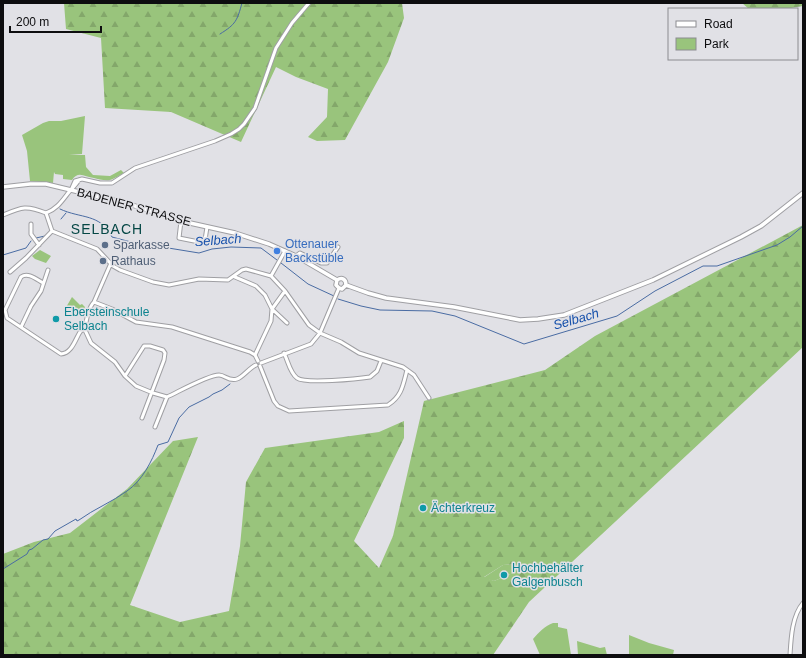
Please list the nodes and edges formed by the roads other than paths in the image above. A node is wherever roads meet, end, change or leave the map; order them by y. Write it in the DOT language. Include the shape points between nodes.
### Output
graph roads {
  1 [pos="309,3"];
  2 [pos="3,187"];
  3 [pos="71,190"];
  4 [pos="803,193"];
  5 [pos="46,213"];
  6 [pos="3,215"];
  7 [pos="181,221"];
  8 [pos="31,224"];
  9 [pos="207,227"];
  10 [pos="52,231"];
  11 [pos="38,245"];
  12 [pos="338,247"];
  13 [pos="285,251"];
  14 [pos="296,256"];
  15 [pos="110,263"];
  16 [pos="48,270"];
  17 [pos="10,272"];
  18 [pos="234,276"];
  19 [pos="271,276"];
  20 [pos="337,280"];
  21 [pos="43,283"];
  22 [pos="346,285"];
  23 [pos="339,288"];
  24 [pos="285,291"];
  25 [pos="94,302"];
  26 [pos="272,309"];
  27 [pos="287,323"];
  28 [pos="21,327"];
  29 [pos="85,330"];
  30 [pos="320,333"];
  31 [pos="284,353"];
  32 [pos="255,355"];
  33 [pos="381,360"];
  34 [pos="259,364"];
  35 [pos="407,370"];
  36 [pos="125,376"];
  37 [pos="153,393"];
  38 [pos="167,397"];
  39 [pos="429,398"];
  40 [pos="142,418"];
  41 [pos="155,427"];
  42 [pos="803,603"];
  43 [pos="790,655"];
  1 -- 3 [label="street" via="276,48 255,108 238,129 224,138 135,168 112,183 79,180 74,182"];
  2 -- 3 [label="main road, BADENER STRASSE" via="46,184"];
  3 -- 5 [label="street" via="58,206"];
  3 -- 7 [label="main road, BADENER STRASSE" via="129,204"];
  4 -- 22 [label="main road" via="761,226 741,237 653,280 564,315 520,320 454,306 386,298"];
  5 -- 6 [label="street" via="22,207"];
  5 -- 10 [label="street"];
  7 -- 9 [label="main road, BADENER STRASSE"];
  7 -- 9 [label="street" via="179,238 204,242"];
  8 -- 11 [label="street" via="31,234"];
  9 -- 13 [label="main road, BADENER STRASSE" via="257,240"];
  10 -- 11 [label="street"];
  10 -- 15 [label="street" via="97,249"];
  11 -- 17 [label="street"];
  12 -- 14 [label="street" via="325,264 300,253"];
  13 -- 14 [label="main road, BADENER STRASSE"];
  13 -- 19 [label="street"];
  14 -- 20 [label="main road, BADENER STRASSE"];
  15 -- 18 [label="street" via="120,270 169,285 199,279 228,280"];
  15 -- 25 [label="street"];
  16 -- 21 [label="street"];
  18 -- 19 [label="street" via="246,269"];
  18 -- 26 [label="street" via="256,286 265,295"];
  19 -- 24 [label="street"];
  20 -- 22 [label="main road" via="344,279"];
  20 -- 23 [label="main road" via="336,285"];
  21 -- 28 [label="street"];
  21 -- 28 [label="street" via="28,275 21,277 5,312 7,318"];
  22 -- 23 [label="main road" via="342,289"];
  23 -- 30 [label="street"];
  24 -- 26 [label="street"];
  24 -- 30 [label="street" via="309,325"];
  25 -- 29 [label="street"];
  25 -- 32 [label="street" via="136,322 172,327"];
  26 -- 27 [label="street"];
  26 -- 32 [label="street" via="271,321"];
  28 -- 29 [label="street" via="61,354 69,351 80,332"];
  29 -- 36 [label="street" via="91,343 115,362"];
  30 -- 31 [label="street" via="311,344"];
  30 -- 33 [label="street" via="359,353"];
  31 -- 33 [label="street" via="293,374 306,381 370,377 377,372"];
  31 -- 34 [label="street"];
  32 -- 34 [label="street"];
  33 -- 35 [label="street"];
  34 -- 35 [label="street" via="274,401 278,406 290,411 388,405 396,400 400,393"];
  34 -- 38 [label="street" via="238,379 231,380 219,375 202,380"];
  35 -- 39 [label="street" via="414,375"];
  36 -- 37 [label="street" via="136,386"];
  36 -- 37 [label="street" via="144,346 163,350 164,360"];
  37 -- 38 [label="street"];
  37 -- 40 [label="street"];
  38 -- 41 [label="street"];
  42 -- 43 [label="street" via="794,624"];
}
